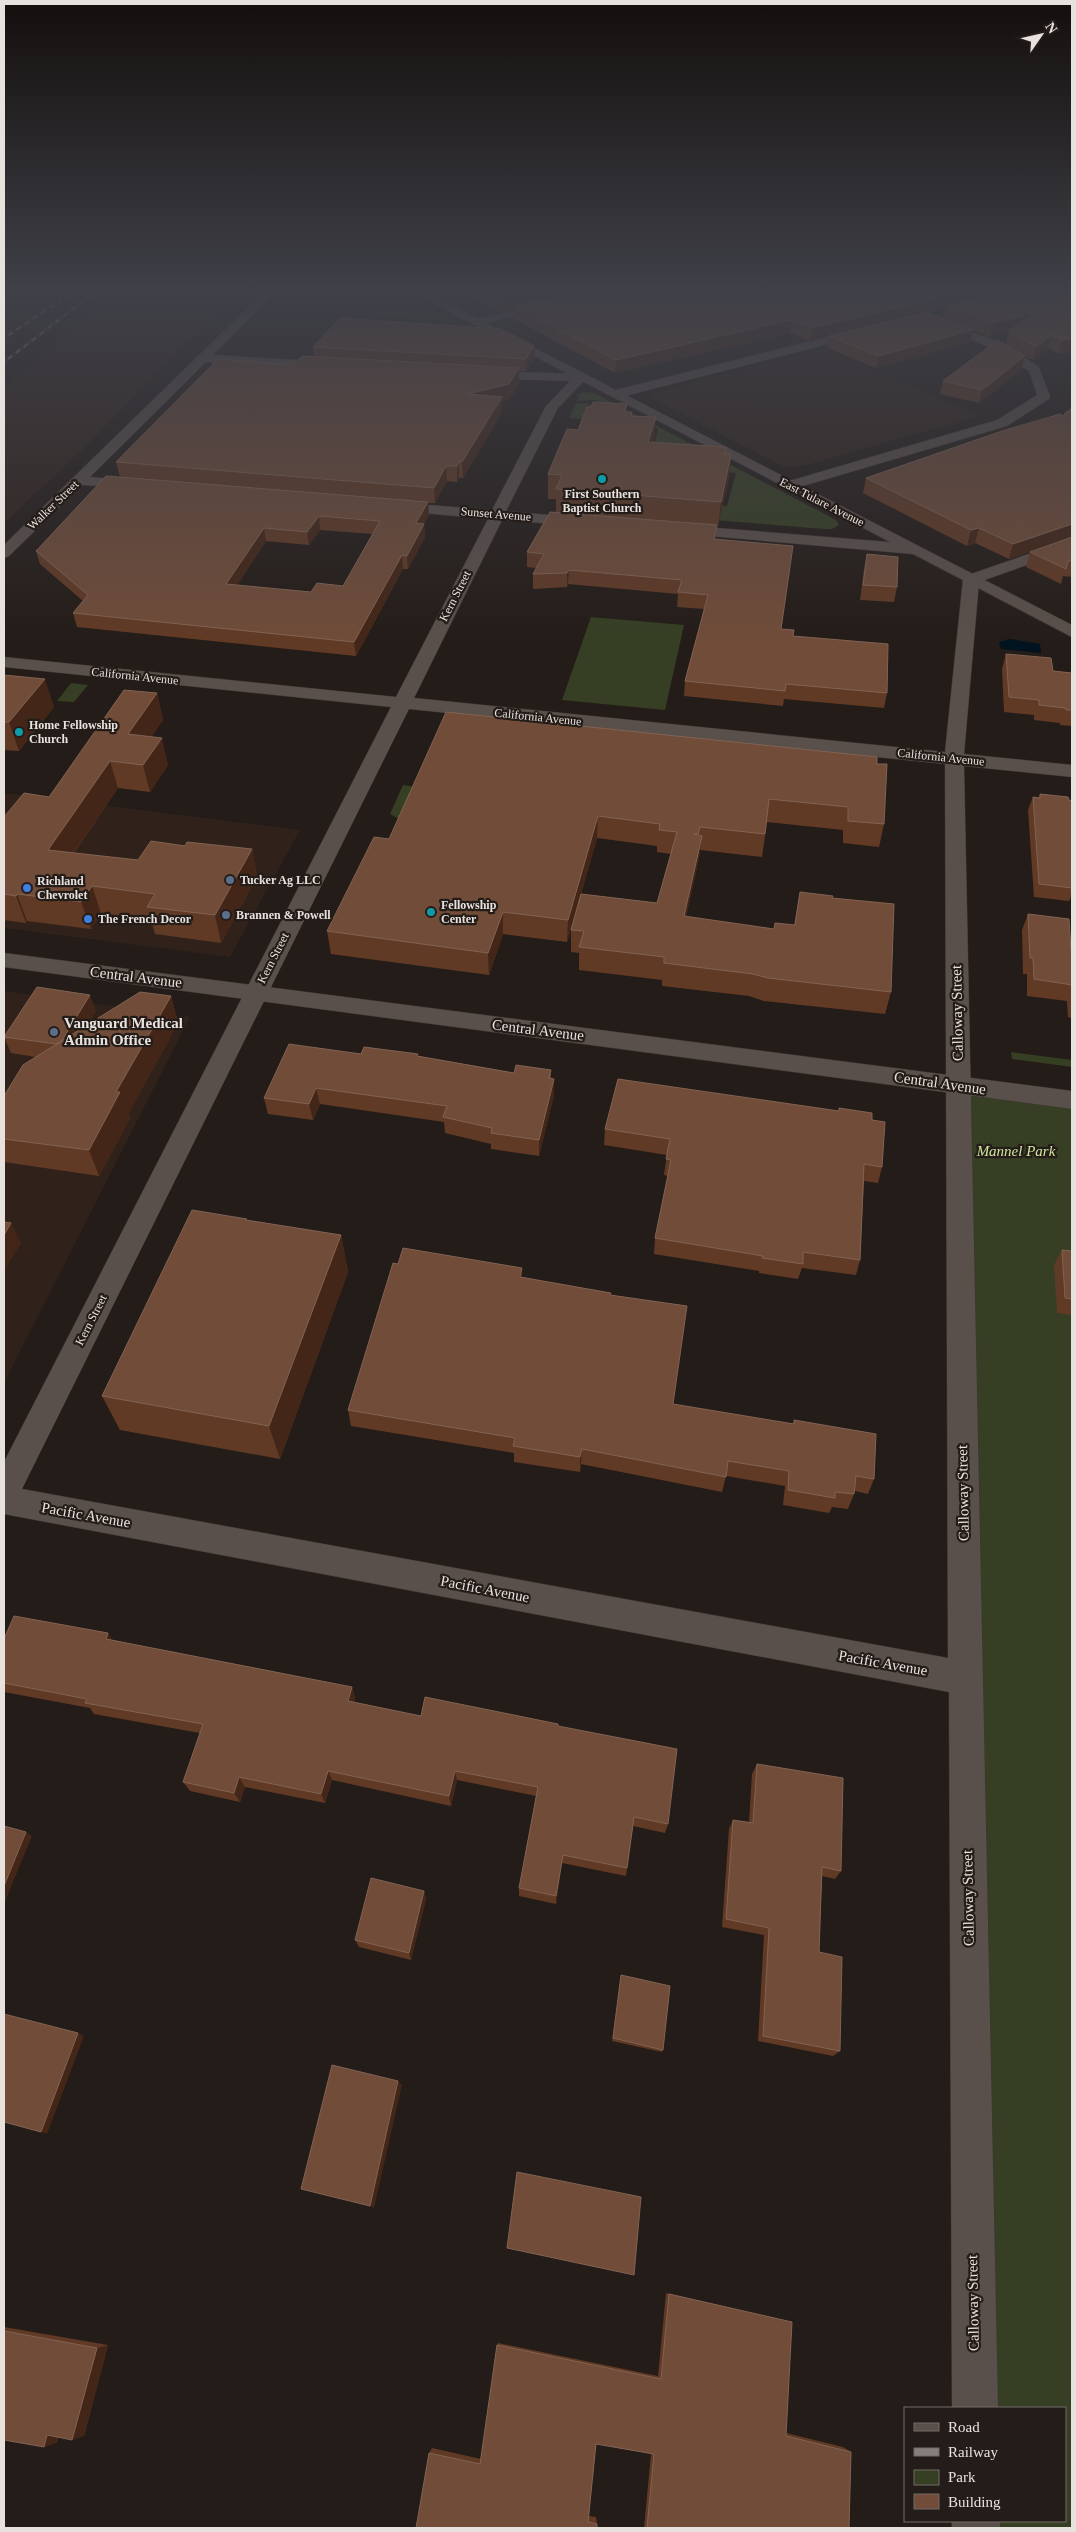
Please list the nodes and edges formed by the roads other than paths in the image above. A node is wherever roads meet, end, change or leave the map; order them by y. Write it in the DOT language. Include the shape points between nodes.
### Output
graph roads {
  1 [pos="152,407"];
  2 [pos="551,407"];
  3 [pos="642,407"];
  4 [pos="1027,407"];
  5 [pos="78,480"];
  6 [pos="147,486"];
  7 [pos="791,486"];
  8 [pos="381,505"];
  9 [pos="496,515"];
  10 [pos="596,523"];
  11 [pos="665,529"];
  12 [pos="1072,544"];
  13 [pos="914,549"];
  14 [pos="4,553"];
  15 [pos="971,579"];
  16 [pos="1072,632"];
  17 [pos="4,662"];
  18 [pos="402,703"];
  19 [pos="954,759"];
  20 [pos="1072,771"];
  21 [pos="4,960"];
  22 [pos="256,993"];
  23 [pos="958,1085"];
  24 [pos="1072,1100"];
  25 [pos="4,1493"];
  26 [pos="4,1500"];
  27 [pos="966,1678"];
  28 [pos="975,2407"];
  1 -- 5 [label="street, Walker Street"];
  2 -- 9 [label="street, Kern Street"];
  3 -- 7 [label="street, East Tulare Avenue"];
  4 -- 7 [label="street" via="1002,423"];
  5 -- 6 [label="street"];
  5 -- 14 [label="street, Walker Street"];
  7 -- 13 [label="street, East Tulare Avenue"];
  8 -- 9 [label="street, Sunset Avenue"];
  9 -- 10 [label="street, Sunset Avenue"];
  9 -- 18 [label="street, Kern Street"];
  11 -- 13 [label="street"];
  12 -- 15 [label="street"];
  13 -- 15 [label="street, East Tulare Avenue"];
  15 -- 16 [label="street, East Tulare Avenue"];
  15 -- 19 [label="street, Calloway Street"];
  17 -- 18 [label="street, California Avenue"];
  18 -- 19 [label="street, California Avenue"];
  18 -- 22 [label="street, Kern Street"];
  19 -- 20 [label="street, California Avenue"];
  19 -- 23 [label="street, Calloway Street"];
  21 -- 22 [label="street, Central Avenue"];
  22 -- 23 [label="street, Central Avenue"];
  22 -- 25 [label="street, Kern Street"];
  23 -- 24 [label="street, Central Avenue"];
  23 -- 27 [label="street, Calloway Street"];
  26 -- 27 [label="street, Pacific Avenue"];
  27 -- 28 [label="street, Calloway Street"];
}
